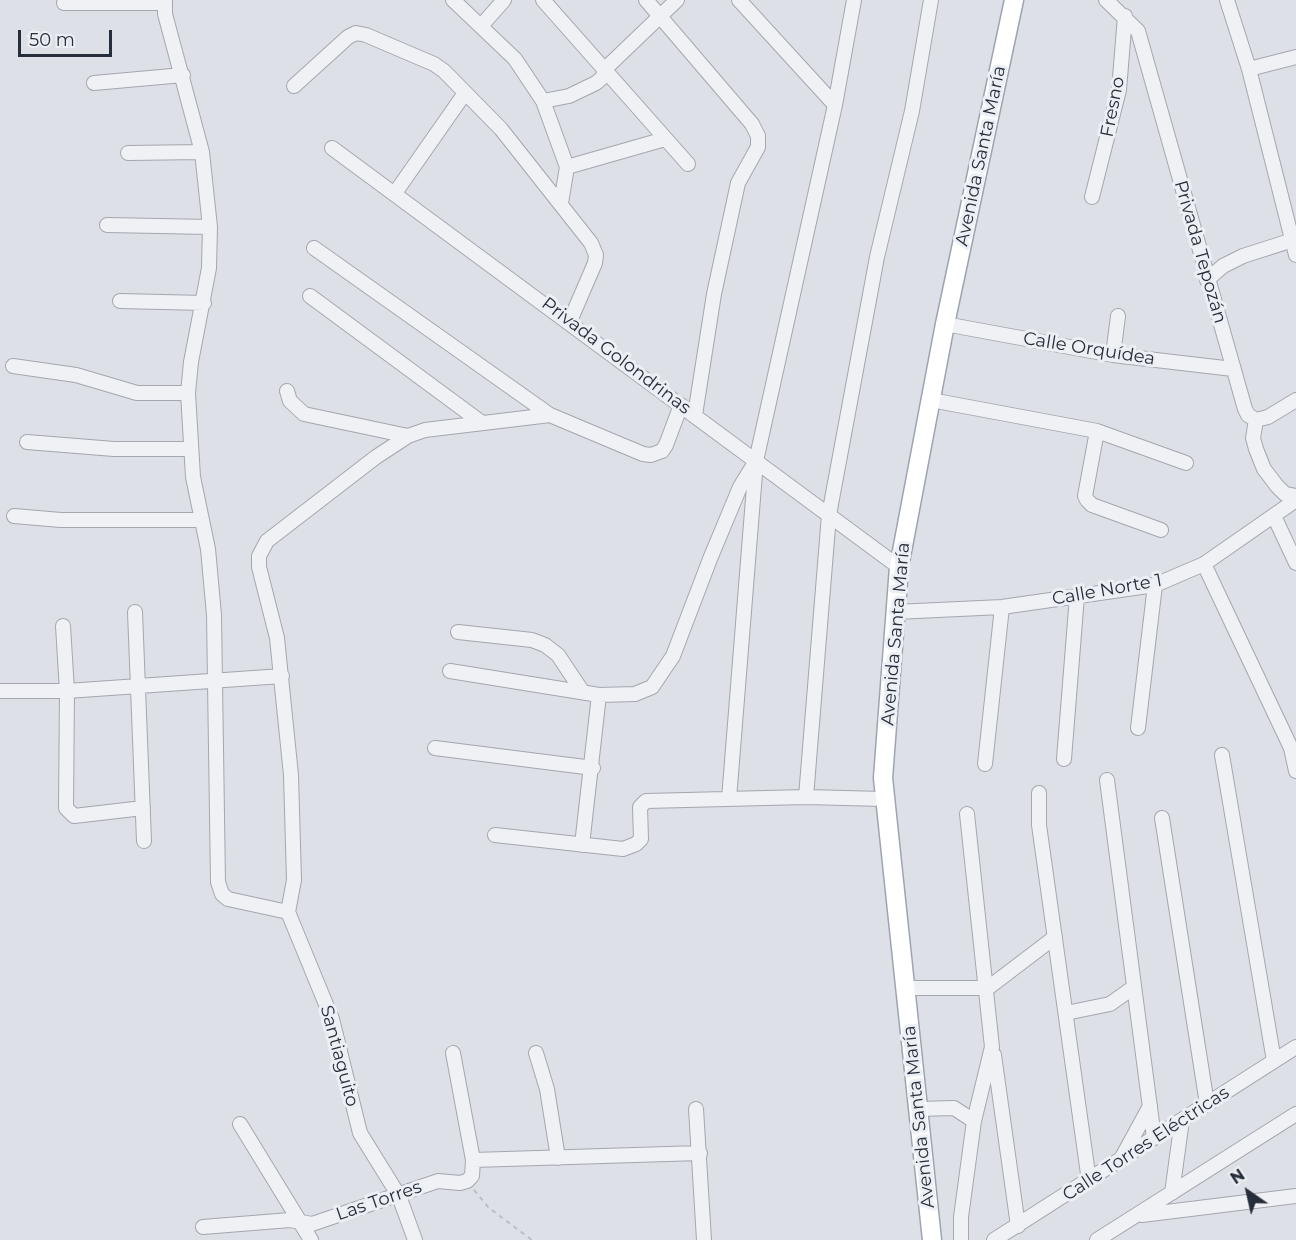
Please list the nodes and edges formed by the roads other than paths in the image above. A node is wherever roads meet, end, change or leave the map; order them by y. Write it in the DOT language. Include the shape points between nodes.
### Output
graph roads {
  1 [pos="453,0"];
  2 [pos="504,0"];
  3 [pos="543,0"];
  4 [pos="646,0"];
  5 [pos="677,0"];
  6 [pos="739,0"];
  7 [pos="854,0"];
  8 [pos="931,0"];
  9 [pos="1014,0"];
  10 [pos="1106,0"];
  11 [pos="1227,0"];
  12 [pos="164,2"];
  13 [pos="64,3"];
  14 [pos="752,7"];
  15 [pos="661,16"];
  16 [pos="1125,16"];
  17 [pos="481,26"];
  18 [pos="1296,57"];
  19 [pos="605,69"];
  20 [pos="1249,69"];
  21 [pos="183,75"];
  22 [pos="94,83"];
  23 [pos="294,86"];
  24 [pos="465,93"];
  25 [pos="543,101"];
  26 [pos="835,105"];
  27 [pos="665,139"];
  28 [pos="332,148"];
  29 [pos="202,152"];
  30 [pos="128,153"];
  31 [pos="688,164"];
  32 [pos="567,167"];
  33 [pos="395,193"];
  34 [pos="1092,197"];
  35 [pos="561,203"];
  36 [pos="107,225"];
  37 [pos="210,227"];
  38 [pos="1294,239"];
  39 [pos="314,248"];
  40 [pos="1296,255"];
  41 [pos="1207,280"];
  42 [pos="310,296"];
  43 [pos="120,301"];
  44 [pos="204,303"];
  45 [pos="1118,316"];
  46 [pos="570,321"];
  47 [pos="945,324"];
  48 [pos="1113,355"];
  49 [pos="13,366"];
  50 [pos="1233,369"];
  51 [pos="287,391"];
  52 [pos="188,393"];
  53 [pos="931,400"];
  54 [pos="1296,400"];
  55 [pos="681,405"];
  56 [pos="695,415"];
  57 [pos="550,416"];
  58 [pos="1256,420"];
  59 [pos="482,423"];
  60 [pos="1097,431"];
  61 [pos="408,436"];
  62 [pos="27,442"];
  63 [pos="191,449"];
  64 [pos="756,461"];
  65 [pos="1186,463"];
  66 [pos="1296,498"];
  67 [pos="829,515"];
  68 [pos="14,516"];
  69 [pos="1274,516"];
  70 [pos="201,520"];
  71 [pos="1161,530"];
  72 [pos="1296,563"];
  73 [pos="1204,564"];
  74 [pos="899,567"];
  75 [pos="1155,585"];
  76 [pos="1077,596"];
  77 [pos="1002,607"];
  78 [pos="135,612"];
  79 [pos="895,612"];
  80 [pos="63,626"];
  81 [pos="458,632"];
  82 [pos="450,671"];
  83 [pos="282,676"];
  84 [pos="215,681"];
  85 [pos="138,687"];
  86 [pos="0,691"];
  87 [pos="67,691"];
  88 [pos="582,691"];
  89 [pos="599,695"];
  90 [pos="1138,728"];
  91 [pos="1293,747"];
  92 [pos="435,748"];
  93 [pos="1222,754"];
  94 [pos="1064,759"];
  95 [pos="985,764"];
  96 [pos="593,768"];
  97 [pos="1296,771"];
  98 [pos="1107,780"];
  99 [pos="1039,793"];
  100 [pos="806,797"];
  101 [pos="729,799"];
  102 [pos="883,799"];
  103 [pos="143,808"];
  104 [pos="967,814"];
  105 [pos="1162,818"];
  106 [pos="495,835"];
  107 [pos="144,842"];
  108 [pos="582,845"];
  109 [pos="288,912"];
  110 [pos="1055,937"];
  111 [pos="1134,987"];
  112 [pos="905,988"];
  113 [pos="988,988"];
  114 [pos="1066,1013"];
  115 [pos="993,1047"];
  116 [pos="1296,1047"];
  117 [pos="453,1053"];
  118 [pos="536,1053"];
  119 [pos="1275,1061"];
  120 [pos="1207,1104"];
  121 [pos="1150,1106"];
  122 [pos="696,1109"];
  123 [pos="918,1109"];
  124 [pos="1296,1114"];
  125 [pos="1182,1120"];
  126 [pos="974,1121"];
  127 [pos="1296,1122"];
  128 [pos="240,1124"];
  129 [pos="1279,1125"];
  130 [pos="1154,1138"];
  131 [pos="700,1153"];
  132 [pos="558,1158"];
  133 [pos="472,1160"];
  134 [pos="1121,1160"];
  135 [pos="1089,1181"];
  136 [pos="1172,1193"];
  137 [pos="399,1196"];
  138 [pos="1296,1197"];
  139 [pos="1137,1216"];
  140 [pos="303,1224"];
  141 [pos="1018,1226"];
  142 [pos="203,1227"];
  143 [pos="311,1240"];
  144 [pos="416,1240"];
  145 [pos="704,1240"];
  146 [pos="932,1240"];
  147 [pos="961,1240"];
  148 [pos="994,1240"];
  149 [pos="1097,1240"];
  1 -- 17 [label="street"];
  2 -- 17 [label="street"];
  3 -- 19 [label="street"];
  4 -- 15 [label="street"];
  5 -- 15 [label="street"];
  6 -- 14 [label="street"];
  7 -- 26 [label="street"];
  8 -- 67 [label="street" via="912,111 877,256"];
  9 -- 47 [label="main road, Avenida Santa María"];
  10 -- 16 [label="street, Privada Tepozán"];
  11 -- 20 [label="street"];
  12 -- 13 [label="street"];
  12 -- 21 [label="street"];
  14 -- 26 [label="street"];
  15 -- 19 [label="street"];
  15 -- 56 [label="street" via="752,124 759,141 738,183 714,294"];
  16 -- 34 [label="street, Fresno" via="1119,90"];
  16 -- 41 [label="street, Privada Tepozán" via="1138,32"];
  17 -- 25 [label="street" via="515,59"];
  18 -- 20 [label="street"];
  19 -- 25 [label="street" via="603,77 588,89"];
  19 -- 27 [label="street"];
  20 -- 38 [label="street"];
  21 -- 22 [label="street"];
  21 -- 29 [label="street"];
  23 -- 24 [label="street" via="356,33 434,64"];
  24 -- 33 [label="street"];
  24 -- 35 [label="street" via="501,129"];
  25 -- 32 [label="street"];
  26 -- 64 [label="street"];
  27 -- 31 [label="street"];
  27 -- 32 [label="street"];
  28 -- 33 [label="street, Privada Golondrinas"];
  29 -- 30 [label="street"];
  29 -- 37 [label="street"];
  32 -- 35 [label="street"];
  33 -- 46 [label="street, Privada Golondrinas"];
  35 -- 46 [label="street" via="596,255"];
  36 -- 37 [label="street"];
  37 -- 44 [label="street"];
  38 -- 40 [label="street"];
  38 -- 41 [label="street" via="1243,256"];
  39 -- 57 [label="street"];
  41 -- 50 [label="street, Privada Tepozán"];
  42 -- 59 [label="street"];
  43 -- 44 [label="street"];
  44 -- 52 [label="street"];
  45 -- 48 [label="street"];
  46 -- 55 [label="street, Privada Golondrinas"];
  47 -- 48 [label="street, Calle Orquídea"];
  47 -- 53 [label="main road, Avenida Santa María"];
  48 -- 50 [label="street, Calle Orquídea"];
  49 -- 52 [label="street" via="76,375 137,393"];
  50 -- 58 [label="street, Privada Tepozán" via="1248,416"];
  51 -- 61 [label="street" via="290,401 304,414"];
  52 -- 63 [label="street"];
  53 -- 60 [label="street"];
  53 -- 74 [label="main road, Avenida Santa María"];
  54 -- 58 [label="street"];
  55 -- 56 [label="street, Privada Golondrinas"];
  55 -- 57 [label="street" via="666,445 651,455"];
  56 -- 64 [label="street, Privada Golondrinas"];
  57 -- 59 [label="street"];
  58 -- 66 [label="street, Privada Tepozán" via="1253,438 1264,469 1285,494"];
  59 -- 61 [label="street"];
  60 -- 65 [label="street"];
  60 -- 71 [label="street" via="1087,501"];
  61 -- 83 [label="street" via="282,528 262,548 259,567"];
  62 -- 63 [label="street" via="114,449"];
  63 -- 70 [label="street"];
  64 -- 67 [label="street, Privada Golondrinas"];
  64 -- 89 [label="street" via="740,488 663,674 652,687 636,694"];
  64 -- 101 [label="street"];
  66 -- 69 [label="street, Calle Norte 1"];
  67 -- 74 [label="street, Privada Golondrinas"];
  67 -- 100 [label="street"];
  68 -- 70 [label="street"];
  69 -- 72 [label="street"];
  69 -- 73 [label="street, Calle Norte 1"];
  70 -- 84 [label="street" via="208,549 214,615"];
  73 -- 75 [label="street, Calle Norte 1"];
  73 -- 91 [label="street"];
  74 -- 79 [label="main road, Avenida Santa María"];
  75 -- 76 [label="street, Calle Norte 1"];
  75 -- 90 [label="street"];
  76 -- 77 [label="street, Calle Norte 1"];
  76 -- 94 [label="street"];
  77 -- 79 [label="street, Calle Norte 1"];
  77 -- 95 [label="street"];
  78 -- 85 [label="street"];
  79 -- 102 [label="main road, Avenida Santa María"];
  80 -- 87 [label="street"];
  81 -- 88 [label="street" via="532,640 545,645 558,655"];
  82 -- 88 [label="street"];
  83 -- 84 [label="street"];
  83 -- 109 [label="street" via="291,775 294,880"];
  84 -- 85 [label="street"];
  84 -- 109 [label="street" via="218,882 228,899"];
  85 -- 87 [label="street"];
  85 -- 103 [label="street"];
  86 -- 87 [label="street"];
  87 -- 103 [label="street" via="66,808 74,816"];
  88 -- 89 [label="street"];
  89 -- 96 [label="street"];
  91 -- 97 [label="street"];
  92 -- 96 [label="street"];
  93 -- 119 [label="street"];
  96 -- 108 [label="street"];
  98 -- 111 [label="street"];
  99 -- 110 [label="street"];
  100 -- 101 [label="street"];
  100 -- 102 [label="street"];
  101 -- 108 [label="street" via="646,801 640,807 641,839 636,844 623,849"];
  102 -- 112 [label="main road, Avenida Santa María"];
  103 -- 107 [label="street"];
  104 -- 113 [label="street"];
  105 -- 120 [label="street"];
  106 -- 108 [label="street"];
  109 -- 137 [label="street, Santiaguito" via="332,1019 358,1127"];
  110 -- 113 [label="street"];
  110 -- 114 [label="street"];
  111 -- 114 [label="street" via="1110,1004"];
  111 -- 121 [label="street"];
  112 -- 113 [label="street"];
  112 -- 123 [label="main road, Avenida Santa María"];
  113 -- 115 [label="street"];
  114 -- 135 [label="street"];
  115 -- 126 [label="street"];
  115 -- 141 [label="street"];
  116 -- 119 [label="street, Calle Torres Eléctricas"];
  117 -- 133 [label="street"];
  118 -- 132 [label="street" via="547,1089"];
  119 -- 120 [label="street, Calle Torres Eléctricas"];
  120 -- 125 [label="street, Calle Torres Eléctricas"];
  121 -- 130 [label="street"];
  121 -- 134 [label="street"];
  122 -- 131 [label="street"];
  123 -- 126 [label="street" via="954,1108"];
  123 -- 146 [label="main road, Avenida Santa María"];
  124 -- 129 [label="street"];
  125 -- 130 [label="street, Calle Torres Eléctricas"];
  125 -- 136 [label="street"];
  126 -- 147 [label="street"];
  127 -- 129 [label="street"];
  128 -- 140 [label="street"];
  129 -- 136 [label="street"];
  130 -- 134 [label="street, Calle Torres Eléctricas"];
  131 -- 132 [label="street"];
  131 -- 145 [label="street"];
  132 -- 133 [label="street"];
  133 -- 137 [label="street, Las Torres" via="472,1176 467,1181 438,1181"];
  134 -- 135 [label="street, Calle Torres Eléctricas"];
  135 -- 141 [label="street, Calle Torres Eléctricas"];
  136 -- 139 [label="street"];
  137 -- 140 [label="street, Las Torres" via="318,1223"];
  137 -- 144 [label="street, Santiaguito"];
  138 -- 139 [label="street"];
  139 -- 149 [label="street"];
  140 -- 142 [label="street, Las Torres" via="290,1220"];
  140 -- 143 [label="street"];
  141 -- 148 [label="street, Calle Torres Eléctricas"];
}
